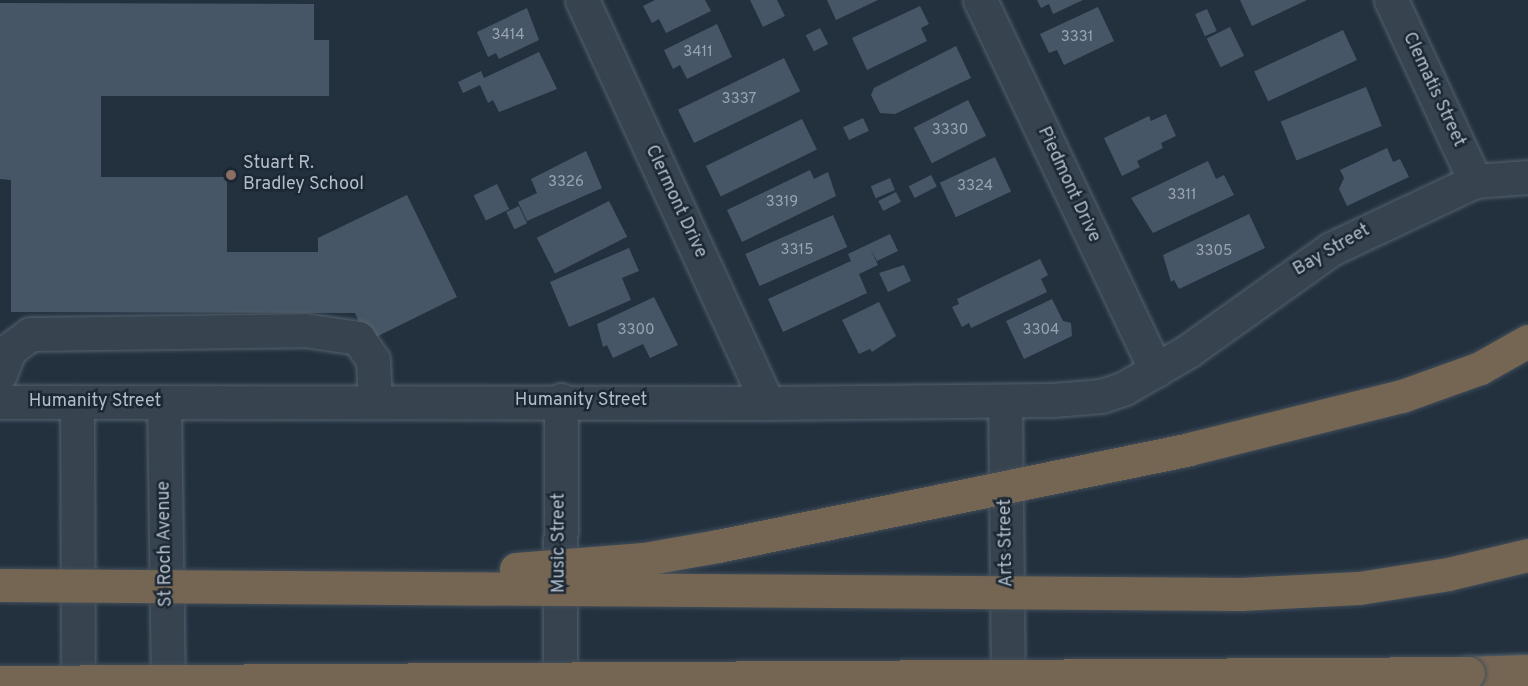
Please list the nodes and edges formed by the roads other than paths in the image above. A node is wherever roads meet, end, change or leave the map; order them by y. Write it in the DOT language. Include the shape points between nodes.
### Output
graph roads {
  1 [pos="582,0"];
  2 [pos="980,0"];
  3 [pos="1391,0"];
  4 [pos="1528,177"];
  5 [pos="1475,181"];
  6 [pos="1528,341"];
  7 [pos="1156,370"];
  8 [pos="0,374"];
  9 [pos="561,400"];
  10 [pos="375,401"];
  11 [pos="1005,401"];
  12 [pos="0,402"];
  13 [pos="77,402"];
  14 [pos="164,402"];
  15 [pos="768,403"];
  16 [pos="1528,555"];
  17 [pos="0,585"];
  18 [pos="123,586"];
  19 [pos="1528,671"];
  20 [pos="217,681"];
  21 [pos="0,682"];
  22 [pos="78,686"];
  23 [pos="168,686"];
  24 [pos="274,686"];
  25 [pos="560,686"];
  26 [pos="1008,686"];
  1 -- 15 [label="street, Clermont Drive"];
  2 -- 7 [label="street, Piedmont Drive"];
  3 -- 5 [label="street, Clematis Street"];
  4 -- 5 [label="street, Bay Street"];
  5 -- 7 [label="street, Bay Street" via="1331,249"];
  6 -- 18 [label="highway, bridge" via="1480,368 1402,396 1316,420 708,548 569,567"];
  7 -- 11 [label="street, Humanity Street" via="1101,396"];
  8 -- 10 [label="street" via="9,350 30,334 304,330 358,338 373,360"];
  9 -- 10 [label="street, Humanity Street"];
  9 -- 15 [label="street, Humanity Street"];
  9 -- 25 [label="street, Music Street"];
  10 -- 14 [label="street, Humanity Street"];
  11 -- 15 [label="street, Humanity Street"];
  11 -- 26 [label="street, Arts Street"];
  12 -- 13 [label="street, Humanity Street"];
  13 -- 14 [label="street, Humanity Street"];
  13 -- 22 [label="street"];
  14 -- 23 [label="street, St Roch Avenue"];
  16 -- 18 [label="highway, bridge" via="1448,574 1359,588 1240,594"];
  17 -- 18 [label="highway, bridge"];
  19 -- 20 [label="highway, bridge"];
  20 -- 21 [label="highway, bridge"];
  20 -- 24 [label="highway, bridge"];
}
